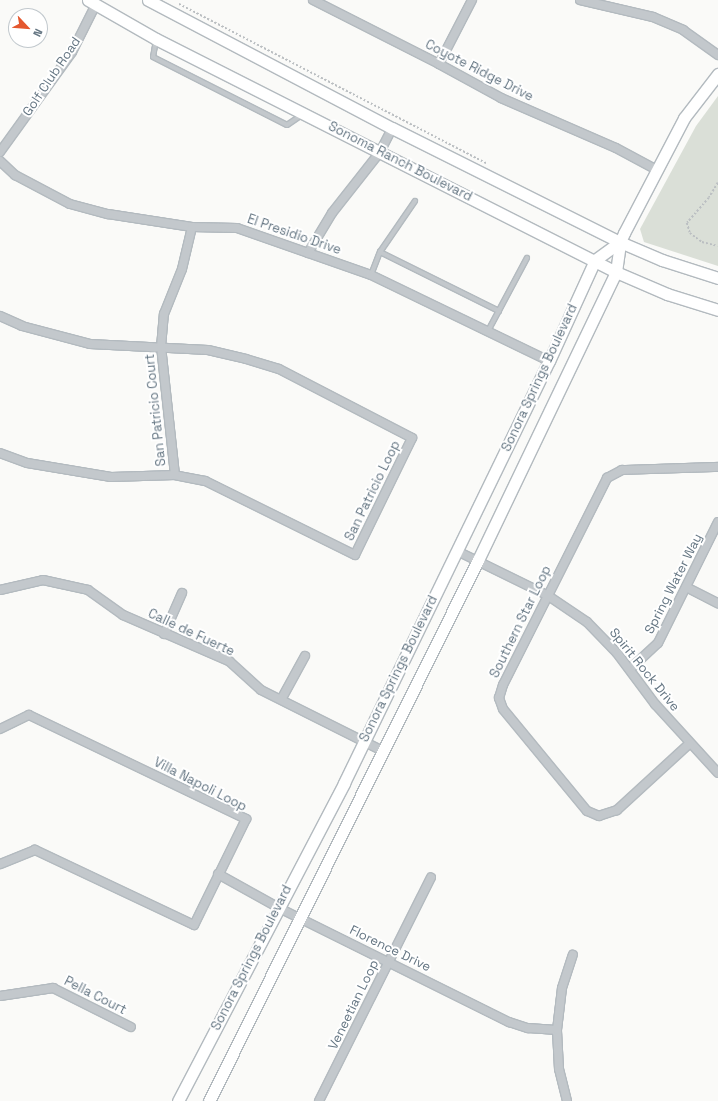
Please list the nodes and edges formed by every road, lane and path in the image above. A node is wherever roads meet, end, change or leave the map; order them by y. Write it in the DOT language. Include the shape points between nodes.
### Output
graph roads {
  1 [pos="148,0"];
  2 [pos="313,0"];
  3 [pos="472,0"];
  4 [pos="580,0"];
  5 [pos="94,1"];
  6 [pos="178,3"];
  7 [pos="156,39"];
  8 [pos="718,55"];
  9 [pos="439,64"];
  10 [pos="718,74"];
  11 [pos="304,114"];
  12 [pos="392,128"];
  13 [pos="0,152"];
  14 [pos="380,152"];
  15 [pos="0,161"];
  16 [pos="487,163"];
  17 [pos="657,170"];
  18 [pos="718,183"];
  19 [pos="415,201"];
  20 [pos="192,227"];
  21 [pos="620,242"];
  22 [pos="718,246"];
  23 [pos="380,252"];
  24 [pos="308,253"];
  25 [pos="527,258"];
  26 [pos="595,260"];
  27 [pos="616,272"];
  28 [pos="372,275"];
  29 [pos="718,278"];
  30 [pos="718,310"];
  31 [pos="499,311"];
  32 [pos="0,316"];
  33 [pos="488,331"];
  34 [pos="161,347"];
  35 [pos="549,361"];
  36 [pos="0,453"];
  37 [pos="718,467"];
  38 [pos="174,475"];
  39 [pos="718,522"];
  40 [pos="457,551"];
  41 [pos="478,560"];
  42 [pos="686,587"];
  43 [pos="0,590"];
  44 [pos="182,593"];
  45 [pos="547,594"];
  46 [pos="718,603"];
  47 [pos="164,634"];
  48 [pos="305,656"];
  49 [pos="630,669"];
  50 [pos="282,698"];
  51 [pos="0,730"];
  52 [pos="364,741"];
  53 [pos="689,744"];
  54 [pos="383,751"];
  55 [pos="718,773"];
  56 [pos="0,864"];
  57 [pos="218,874"];
  58 [pos="431,877"];
  59 [pos="279,908"];
  60 [pos="300,918"];
  61 [pos="573,955"];
  62 [pos="389,962"];
  63 [pos="0,996"];
  64 [pos="130,1027"];
  65 [pos="556,1030"];
  66 [pos="178,1101"];
  67 [pos="209,1101"];
  68 [pos="319,1101"];
  69 [pos="567,1101"];
  1 -- 12 [label="street, Sonoma Ranch Boulevard"];
  2 -- 9 [label="street, Coyote Ridge Drive"];
  3 -- 9 [label="street"];
  4 -- 8 [label="street" via="653,17 683,30"];
  5 -- 7 [label="street, Sonoma Ranch Boulevard"];
  5 -- 13 [label="street, Golf Club Road" via="72,52"];
  6 -- 16 [label="path"];
  7 -- 11 [label="street, Sonoma Ranch Boulevard"];
  7 -- 11 [label="lane" via="153,57 287,125"];
  9 -- 17 [label="street, Coyote Ridge Drive" via="501,98 616,148"];
  10 -- 17 [label="street, Sonora Springs Boulevard" via="684,118"];
  11 -- 14 [label="street, Sonoma Ranch Boulevard"];
  12 -- 14 [label="street"];
  12 -- 21 [label="street, Sonoma Ranch Boulevard"];
  14 -- 24 [label="street" via="332,213"];
  14 -- 26 [label="street, Sonoma Ranch Boulevard"];
  15 -- 20 [label="street, El Presidio Drive" via="15,176 70,204 108,214"];
  17 -- 21 [label="street, Sonora Springs Boulevard"];
  18 -- 22 [label="path" via="709,198 687,223 690,233 702,242"];
  19 -- 23 [label="lane"];
  20 -- 24 [label="street, El Presidio Drive" via="237,228"];
  20 -- 34 [label="street, San Patricio Court" via="182,269 164,314"];
  21 -- 26 [label="street, Sonora Springs Boulevard"];
  21 -- 27 [label="street, Sonora Springs Boulevard"];
  21 -- 29 [label="street, Sonoma Ranch Boulevard" via="662,260"];
  23 -- 28 [label="lane"];
  23 -- 31 [label="lane"];
  24 -- 28 [label="street, El Presidio Drive"];
  25 -- 31 [label="lane"];
  26 -- 27 [label="street, Sonoma Ranch Boulevard"];
  26 -- 35 [label="street, Sonora Springs Boulevard"];
  27 -- 30 [label="street, Sonoma Ranch Boulevard" via="667,294"];
  27 -- 41 [label="street, Sonora Springs Boulevard"];
  28 -- 33 [label="street, El Presidio Drive"];
  31 -- 33 [label="lane"];
  32 -- 34 [label="street" via="22,326 90,344"];
  33 -- 35 [label="street, El Presidio Drive"];
  34 -- 38 [label="street, San Patricio Court"];
  34 -- 38 [label="street, San Patricio Loop" via="208,350 279,369 412,438 355,555 205,481"];
  35 -- 40 [label="street, Sonora Springs Boulevard"];
  36 -- 38 [label="street" via="27,462 111,476"];
  37 -- 45 [label="street, Southern Star Loop" via="622,470 610,474"];
  39 -- 42 [label="street, Spring Water Way"];
  40 -- 41 [label="street, Spirit Rock Drive"];
  40 -- 52 [label="street, Sonora Springs Boulevard"];
  41 -- 45 [label="street, Spirit Rock Drive"];
  41 -- 54 [label="street, Sonora Springs Boulevard"];
  42 -- 46 [label="street"];
  42 -- 49 [label="street, Spring Water Way" via="658,643"];
  43 -- 47 [label="street, Calle de Fuerte" via="43,580 88,590 123,615"];
  44 -- 47 [label="street"];
  45 -- 49 [label="street, Spirit Rock Drive" via="594,628"];
  45 -- 53 [label="street, Southern Star Loop" via="503,685 500,702 503,709 587,811 599,816 613,813"];
  47 -- 50 [label="street, Calle de Fuerte" via="229,661 261,690"];
  48 -- 50 [label="street"];
  49 -- 53 [label="street, Spirit Rock Drive"];
  50 -- 52 [label="street, Calle de Fuerte"];
  51 -- 57 [label="street, Villa Napoli Loop" via="29,715 246,819"];
  52 -- 54 [label="street, Calle de Fuerte"];
  52 -- 59 [label="street, Sonora Springs Boulevard"];
  53 -- 55 [label="street, Spirit Rock Drive"];
  54 -- 60 [label="street, Sonora Springs Boulevard"];
  56 -- 57 [label="street, Villa Napoli Loop" via="35,850 194,925"];
  57 -- 59 [label="street, Florence Drive"];
  58 -- 62 [label="street, Veneetian Loop"];
  59 -- 60 [label="street, Florence Drive"];
  59 -- 66 [label="street, Sonora Springs Boulevard"];
  60 -- 62 [label="street, Florence Drive"];
  60 -- 67 [label="street, Sonora Springs Boulevard"];
  61 -- 65 [label="street" via="562,988"];
  62 -- 65 [label="street, Florence Drive" via="509,1022 528,1028"];
  62 -- 68 [label="street, Veneetian Loop"];
  63 -- 64 [label="street, Pella Court" via="53,988"];
  65 -- 69 [label="street" via="559,1069"];
}
